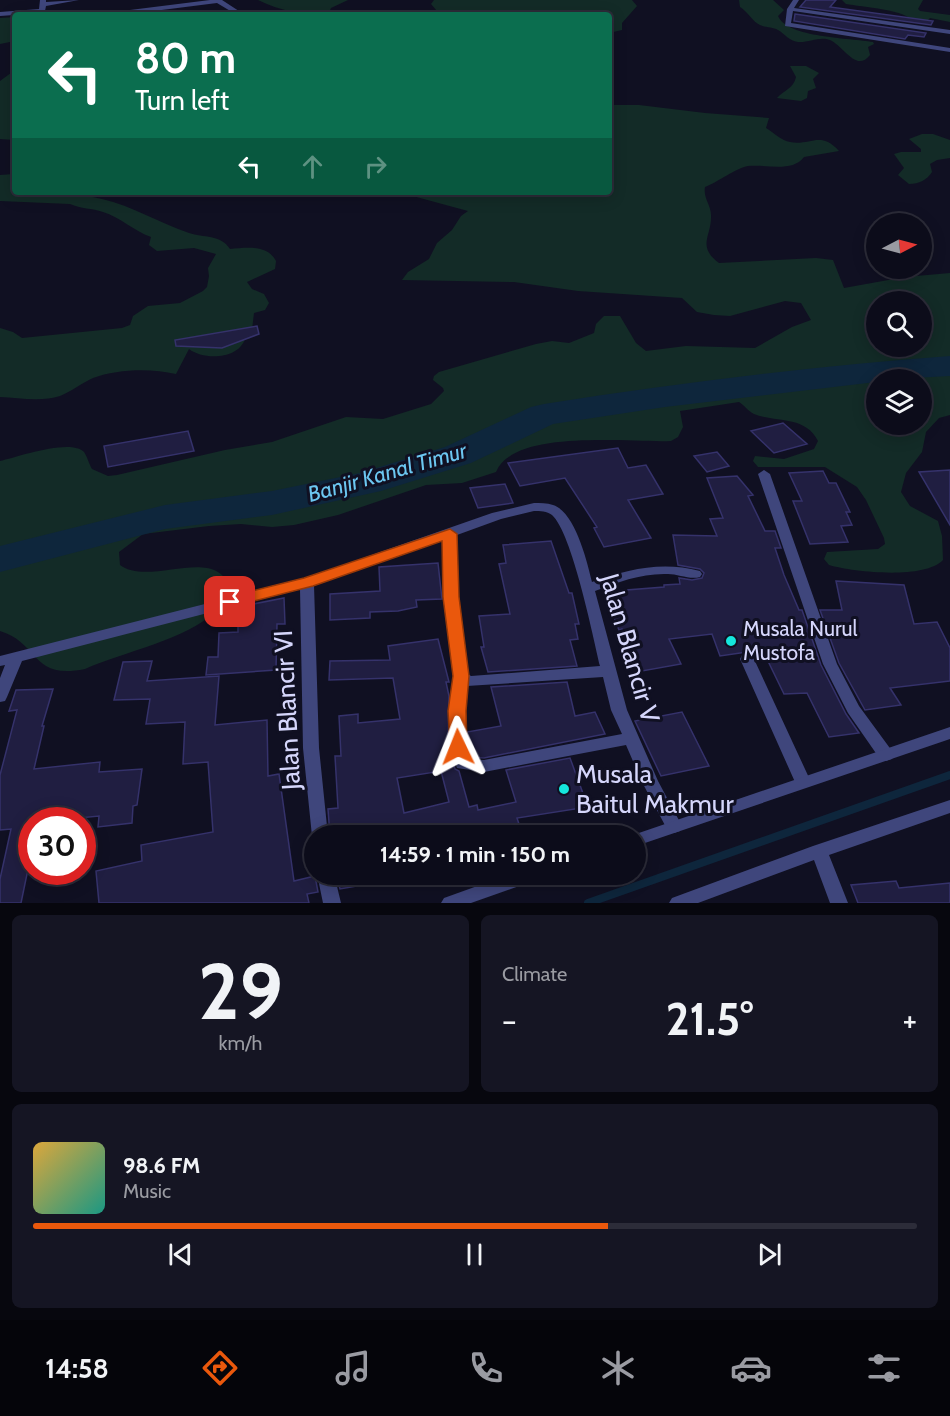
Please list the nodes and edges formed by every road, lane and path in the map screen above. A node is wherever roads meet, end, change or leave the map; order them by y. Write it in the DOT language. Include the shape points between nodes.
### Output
graph roads {
  1 [pos="76,0"];
  2 [pos="217,0"];
  3 [pos="796,0"];
  4 [pos="43,2"];
  5 [pos="790,9"];
  6 [pos="128,12"];
  7 [pos="237,12"];
  8 [pos="950,32"];
  9 [pos="950,50"];
  10 [pos="764,474"];
  11 [pos="450,534"];
  12 [pos="694,574"];
  13 [pos="307,583"];
  14 [pos="589,588"];
  15 [pos="747,659"];
  16 [pos="7,660"];
  17 [pos="607,671"];
  18 [pos="461,676"];
  19 [pos="0,698"];
  20 [pos="950,733"];
  21 [pos="631,738"];
  22 [pos="886,755"];
  23 [pos="803,782"];
  24 [pos="950,806"];
  25 [pos="319,825"];
  26 [pos="674,826"];
  27 [pos="646,836"];
  28 [pos="819,851"];
  29 [pos="328,885"];
  30 [pos="502,885"];
  31 [pos="332,903"];
  32 [pos="450,903"];
  33 [pos="678,903"];
  34 [pos="839,903"];
  1 -- 4 [label="street"];
  2 -- 6 [label="street"];
  2 -- 7 [label="street"];
  3 -- 5 [label="street"];
  5 -- 8 [label="street"];
  5 -- 9 [label="street" via="786,24 790,26"];
  10 -- 22 [label="street" via="830,664 853,709"];
  11 -- 13 [label="street"];
  11 -- 14 [label="street, Jalan Blancir V" via="522,509 550,508 559,514 577,549"];
  11 -- 18 [label="street" via="451,597"];
  12 -- 14 [label="street" via="652,570"];
  13 -- 16 [label="street"];
  13 -- 25 [label="street, Jalan Blancir VI" via="311,748"];
  14 -- 17 [label="street, Jalan Blancir V"];
  15 -- 23 [label="street"];
  16 -- 19 [label="street"];
  17 -- 18 [label="street" via="468,681"];
  17 -- 21 [label="street, Jalan Blancir V"];
  18 -- 21 [label="street" via="457,711 458,747 463,764 484,766"];
  20 -- 22 [label="street"];
  21 -- 26 [label="street, Jalan Blancir V"];
  22 -- 23 [label="street"];
  23 -- 26 [label="street"];
  24 -- 28 [label="street"];
  26 -- 27 [label="street"];
  28 -- 33 [label="street"];
  28 -- 34 [label="street"];
  29 -- 31 [label="street"];
  30 -- 32 [label="street"];
}
